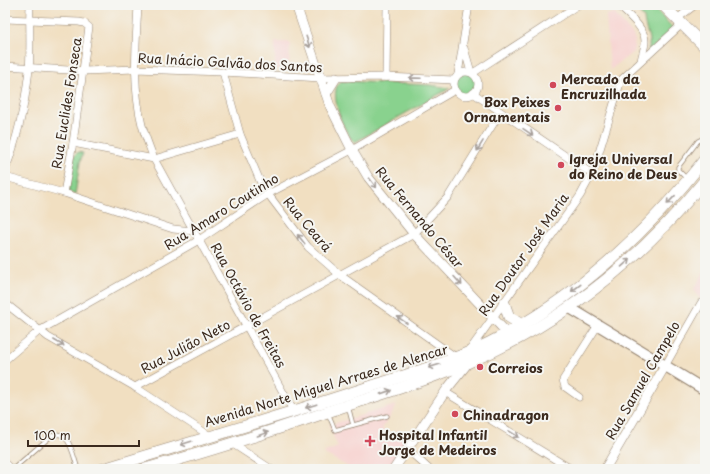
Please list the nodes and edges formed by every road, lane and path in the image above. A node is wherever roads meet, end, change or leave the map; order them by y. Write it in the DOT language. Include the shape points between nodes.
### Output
graph roads {
  1 [pos="30,5"];
  2 [pos="138,5"];
  3 [pos="280,5"];
  4 [pos="296,5"];
  5 [pos="387,5"];
  6 [pos="469,5"];
  7 [pos="578,5"];
  8 [pos="618,5"];
  9 [pos="663,5"];
  10 [pos="674,5"];
  11 [pos="695,5"];
  12 [pos="5,19"];
  13 [pos="682,19"];
  14 [pos="29,22"];
  15 [pos="463,46"];
  16 [pos="705,47"];
  17 [pos="641,61"];
  18 [pos="5,66"];
  19 [pos="29,69"];
  20 [pos="135,69"];
  21 [pos="84,71"];
  22 [pos="223,72"];
  23 [pos="472,73"];
  24 [pos="386,77"];
  25 [pos="456,77"];
  26 [pos="320,78"];
  27 [pos="336,78"];
  28 [pos="456,90"];
  29 [pos="474,93"];
  30 [pos="326,94"];
  31 [pos="500,113"];
  32 [pos="240,134"];
  33 [pos="705,141"];
  34 [pos="73,143"];
  35 [pos="352,150"];
  36 [pos="154,159"];
  37 [pos="705,159"];
  38 [pos="5,170"];
  39 [pos="592,174"];
  40 [pos="5,177"];
  41 [pos="689,180"];
  42 [pos="705,180"];
  43 [pos="64,193"];
  44 [pos="268,194"];
  45 [pos="193,231"];
  46 [pos="414,234"];
  47 [pos="199,240"];
  48 [pos="340,275"];
  49 [pos="5,303"];
  50 [pos="504,303"];
  51 [pos="701,303"];
  52 [pos="570,308"];
  53 [pos="493,318"];
  54 [pos="522,325"];
  55 [pos="598,325"];
  56 [pos="247,326"];
  57 [pos="39,331"];
  58 [pos="511,337"];
  59 [pos="457,358"];
  60 [pos="468,358"];
  61 [pos="5,360"];
  62 [pos="665,366"];
  63 [pos="439,374"];
  64 [pos="135,386"];
  65 [pos="446,390"];
  66 [pos="705,390"];
  67 [pos="579,397"];
  68 [pos="348,405"];
  69 [pos="294,412"];
  70 [pos="328,412"];
  71 [pos="387,416"];
  72 [pos="353,425"];
  73 [pos="210,436"];
  74 [pos="233,444"];
  75 [pos="407,449"];
  76 [pos="5,465"];
  77 [pos="9,469"];
  78 [pos="13,469"];
  79 [pos="78,469"];
  80 [pos="103,469"];
  81 [pos="145,469"];
  82 [pos="270,469"];
  83 [pos="394,469"];
  84 [pos="429,469"];
  85 [pos="571,469"];
  86 [pos="606,469"];
  1 -- 14 [label="street"];
  2 -- 20 [label="street, Rua Octávio de Freitas"];
  3 -- 4 [label="street"];
  4 -- 26 [label="street, Rua Fernando César, one-way"];
  5 -- 24 [label="street"];
  6 -- 15 [label="street"];
  7 -- 23 [label="street"];
  8 -- 17 [label="street" via="644,36"];
  9 -- 13 [label="main road"];
  10 -- 13 [label="main road"];
  11 -- 13 [label="street"];
  12 -- 14 [label="street"];
  13 -- 16 [label="main road"];
  13 -- 17 [label="street"];
  14 -- 19 [label="street"];
  14 -- 21 [label="street, Rua Euclides Fonseca" via="79,22 89,27"];
  15 -- 23 [label="street"];
  15 -- 25 [label="street"];
  17 -- 39 [label="street, Rua Doutor José Maria" via="624,76"];
  18 -- 19 [label="street, Rua Inácio Galvão dos Santos"];
  19 -- 21 [label="street, Rua Inácio Galvão dos Santos"];
  19 -- 38 [label="street" via="14,148"];
  20 -- 21 [label="street, Rua Inácio Galvão dos Santos"];
  20 -- 22 [label="street, Rua Inácio Galvão dos Santos"];
  20 -- 36 [label="street, Rua Octávio de Freitas" via="142,125"];
  21 -- 34 [label="street, Rua Euclides Fonseca"];
  22 -- 26 [label="street, Rua Inácio Galvão dos Santos"];
  22 -- 32 [label="street, Rua Ceará"];
  23 -- 25 [label="street" via="465,71"];
  23 -- 29 [label="street" via="478,83"];
  25 -- 24 [label="street, Rua Inácio Galvão dos Santos, one-way"];
  24 -- 27 [label="street, Rua Inácio Galvão dos Santos"];
  25 -- 28 [label="street"];
  26 -- 27 [label="street, Rua Inácio Galvão dos Santos"];
  26 -- 30 [label="street, Rua Fernando César"];
  27 -- 30 [label="street"];
  28 -- 29 [label="street" via="462,95"];
  28 -- 35 [label="street, Rua Amaro Coutinho"];
  29 -- 31 [label="street"];
  30 -- 35 [label="street, Rua Fernando César"];
  31 -- 39 [label="street, one-way"];
  31 -- 46 [label="street, Rua Julião Neto, one-way" via="448,197"];
  32 -- 36 [label="street"];
  32 -- 44 [label="street, Rua Ceará" via="250,161"];
  33 -- 41 [label="lane" via="698,141 678,167"];
  34 -- 36 [label="street"];
  34 -- 43 [label="street, Rua Euclides Fonseca"];
  35 -- 44 [label="street, Rua Amaro Coutinho"];
  35 -- 46 [label="street, Rua Fernando César, one-way" via="373,183"];
  36 -- 45 [label="street, Rua Octávio de Freitas"];
  37 -- 41 [label="main road, Avenida Norte Miguel Arraes de Alencar"];
  39 -- 50 [label="street, Rua Doutor José Maria" via="580,196"];
  40 -- 43 [label="street"];
  41 -- 54 [label="main road, Avenida Norte Miguel Arraes de Alencar, one-way" via="625,249 568,294"];
  52 -- 42 [label="main road, Avenida Norte Miguel Arraes de Alencar, one-way" via="635,256"];
  43 -- 45 [label="street" via="173,229"];
  44 -- 47 [label="street, Rua Amaro Coutinho"];
  48 -- 44 [label="street, Rua Ceará, one-way" via="308,247"];
  45 -- 47 [label="street, Rua Octávio de Freitas"];
  46 -- 48 [label="street, Rua Julião Neto"];
  46 -- 53 [label="street, Rua Fernando César, one-way"];
  47 -- 56 [label="street, Rua Octávio de Freitas"];
  47 -- 57 [label="street, Rua Amaro Coutinho"];
  48 -- 56 [label="street, Rua Julião Neto"];
  59 -- 48 [label="street, Rua Ceará, one-way"];
  49 -- 57 [label="street"];
  50 -- 53 [label="street, Rua Doutor José Maria"];
  50 -- 54 [label="main road" via="509,317"];
  51 -- 62 [label="street, Rua Samuel Campelo"];
  52 -- 55 [label="main road"];
  52 -- 58 [label="main road, Avenida Norte Miguel Arraes de Alencar"];
  53 -- 58 [label="street, Rua Fernando César"];
  53 -- 60 [label="street, Rua Doutor José Maria"];
  54 -- 58 [label="main road, Avenida Norte Miguel Arraes de Alencar"];
  55 -- 62 [label="main road"];
  55 -- 67 [label="street" via="563,380 565,387"];
  56 -- 64 [label="street, Rua Julião Neto"];
  56 -- 69 [label="street, Rua Octávio de Freitas"];
  57 -- 61 [label="street, Rua Amaro Coutinho"];
  57 -- 64 [label="street, one-way"];
  58 -- 60 [label="main road, Avenida Norte Miguel Arraes de Alencar"];
  59 -- 60 [label="main road, Avenida Norte Miguel Arraes de Alencar"];
  59 -- 69 [label="main road, Avenida Norte Miguel Arraes de Alencar, one-way"];
  60 -- 63 [label="main road, Avenida Norte Miguel Arraes de Alencar"];
  60 -- 65 [label="street, Rua Doutor José Maria"];
  62 -- 66 [label="main road"];
  62 -- 86 [label="street, Rua Samuel Campelo"];
  63 -- 65 [label="street"];
  68 -- 63 [label="main road, Avenida Norte Miguel Arraes de Alencar, one-way"];
  64 -- 73 [label="street"];
  65 -- 75 [label="street, Rua Doutor José Maria"];
  65 -- 85 [label="street, one-way"];
  68 -- 70 [label="main road, Avenida Norte Miguel Arraes de Alencar"];
  68 -- 72 [label="lane"];
  69 -- 73 [label="main road, Avenida Norte Miguel Arraes de Alencar"];
  70 -- 72 [label="lane" via="334,430"];
  74 -- 70 [label="main road, Avenida Norte Miguel Arraes de Alencar, one-way"];
  71 -- 72 [label="lane"];
  73 -- 80 [label="main road, Avenida Norte Miguel Arraes de Alencar, one-way"];
  74 -- 81 [label="main road, Avenida Norte Miguel Arraes de Alencar"];
  74 -- 82 [label="street"];
  75 -- 83 [label="street, Rua Doutor José Maria"];
  75 -- 84 [label="street"];
  76 -- 77 [label="street"];
  78 -- 79 [label="lane" via="50,437 60,434 68,440"];
}
